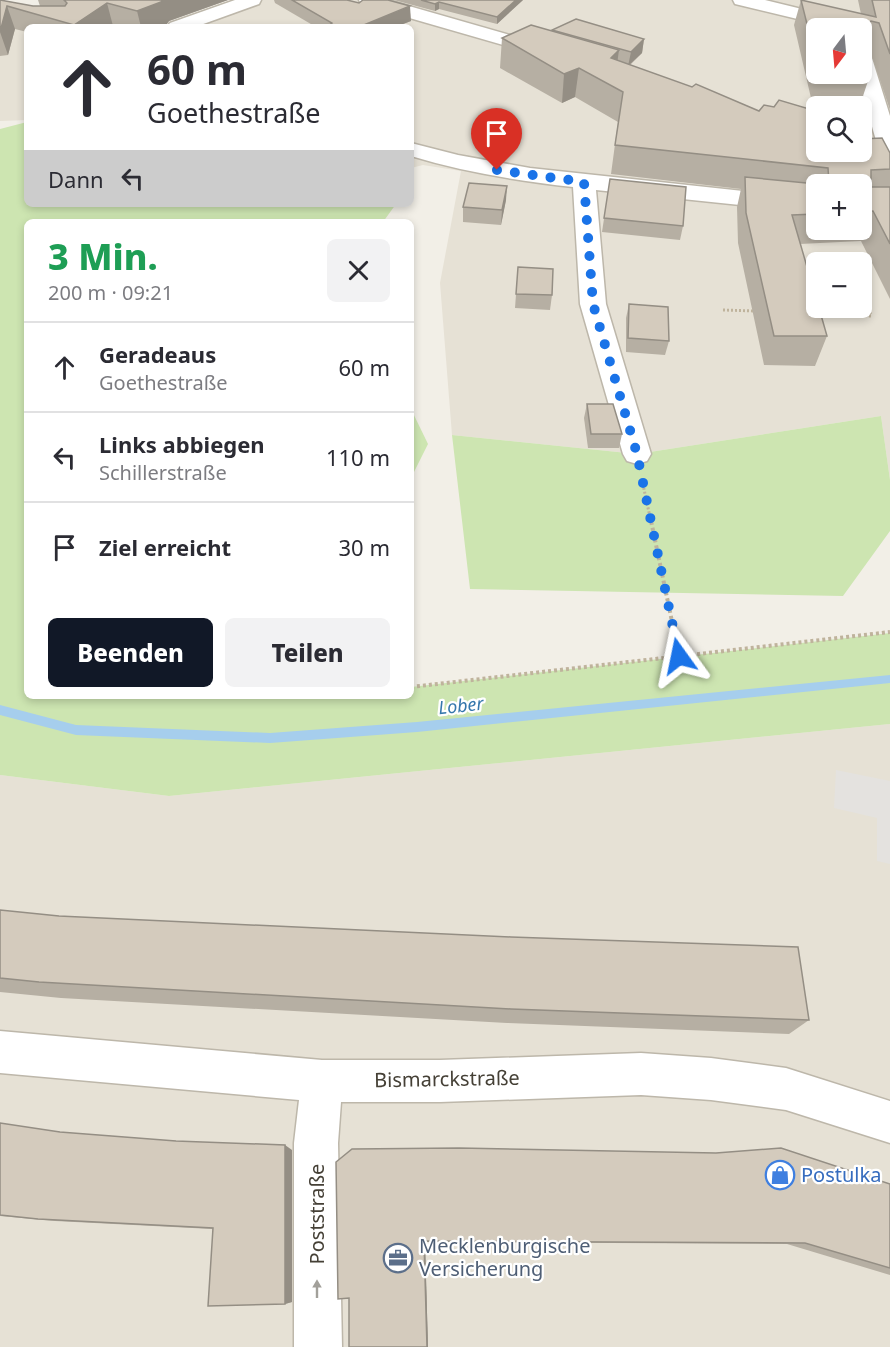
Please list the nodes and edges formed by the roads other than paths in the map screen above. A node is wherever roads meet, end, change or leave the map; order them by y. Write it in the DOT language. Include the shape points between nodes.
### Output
graph roads {
  1 [pos="252,0"];
  2 [pos="368,0"];
  3 [pos="742,0"];
  4 [pos="831,18"];
  5 [pos="185,24"];
  6 [pos="568,57"];
  7 [pos="868,84"];
  8 [pos="414,149"];
  9 [pos="883,151"];
  10 [pos="584,182"];
  11 [pos="806,205"];
  12 [pos="637,454"];
  13 [pos="0,1052"];
  14 [pos="322,1081"];
  15 [pos="890,1122"];
  16 [pos="318,1347"];
  1 -- 5 [label="street"];
  2 -- 6 [label="street"];
  3 -- 4 [label="street"];
  7 -- 9 [label="street"];
  8 -- 10 [label="street" via="442,159 514,173"];
  10 -- 11 [label="street"];
  10 -- 12 [label="street" via="593,304"];
  13 -- 14 [label="street, Bismarckstraße"];
  14 -- 15 [label="street, Bismarckstraße" via="641,1074 699,1078 786,1089"];
  16 -- 14 [label="street, Poststraße, one-way" via="316,1143"];
}
